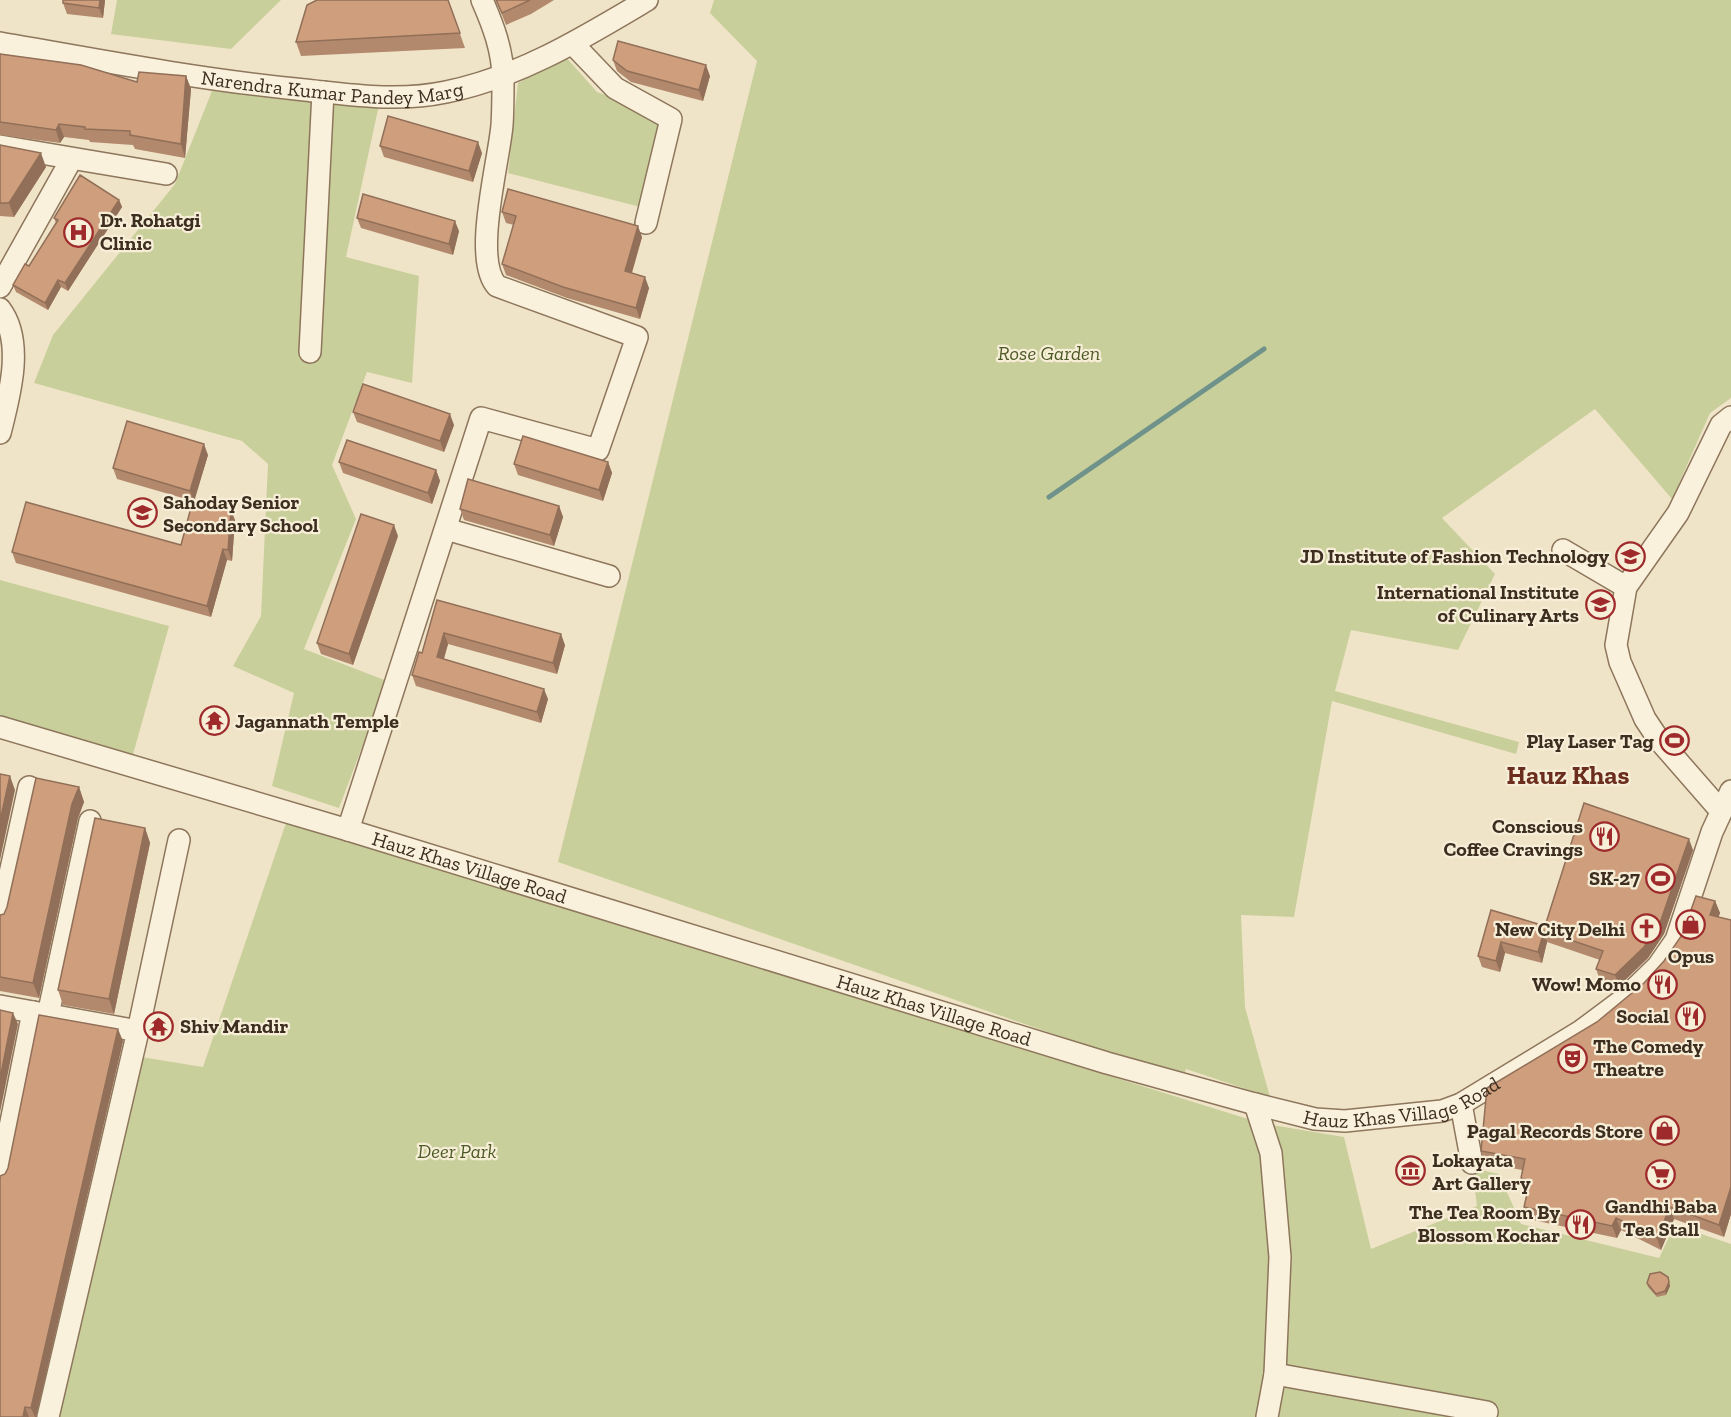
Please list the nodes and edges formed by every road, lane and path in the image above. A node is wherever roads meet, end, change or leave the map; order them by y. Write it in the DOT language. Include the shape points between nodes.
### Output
graph roads {
  1 [pos="482,0"];
  2 [pos="647,0"];
  3 [pos="0,43"];
  4 [pos="573,44"];
  5 [pos="503,76"];
  6 [pos="323,92"];
  7 [pos="0,146"];
  8 [pos="71,160"];
  9 [pos="166,174"];
  10 [pos="646,223"];
  11 [pos="0,287"];
  12 [pos="0,309"];
  13 [pos="310,352"];
  14 [pos="1731,417"];
  15 [pos="0,433"];
  16 [pos="446,529"];
  17 [pos="1563,550"];
  18 [pos="609,576"];
  19 [pos="1626,587"];
  20 [pos="0,726"];
  21 [pos="29,787"];
  22 [pos="1731,791"];
  23 [pos="1721,811"];
  24 [pos="90,821"];
  25 [pos="348,830"];
  26 [pos="179,840"];
  27 [pos="0,919"];
  28 [pos="0,1006"];
  29 [pos="40,1014"];
  30 [pos="138,1031"];
  31 [pos="1255,1104"];
  32 [pos="1461,1104"];
  33 [pos="1472,1163"];
  34 [pos="0,1177"];
  35 [pos="1275,1374"];
  36 [pos="1487,1412"];
  37 [pos="48,1417"];
  38 [pos="1267,1417"];
  1 -- 5 [label="street" via="496,32"];
  2 -- 4 [label="street, Narendra Kumar Pandey Marg"];
  3 -- 6 [label="street, Narendra Kumar Pandey Marg" via="233,83"];
  4 -- 5 [label="street, Narendra Kumar Pandey Marg"];
  4 -- 10 [label="street" via="615,88 671,119"];
  5 -- 6 [label="street, Narendra Kumar Pandey Marg" via="446,92 411,96"];
  5 -- 16 [label="street" via="502,126 487,234 490,277 497,286 637,337 598,450 482,418"];
  6 -- 13 [label="street"];
  7 -- 8 [label="street"];
  8 -- 9 [label="street"];
  8 -- 11 [label="street"];
  12 -- 15 [label="street" via="11,335 12,357 10,394"];
  14 -- 19 [label="street" via="1721,425 1678,513"];
  16 -- 18 [label="street"];
  16 -- 25 [label="street"];
  17 -- 19 [label="street"];
  19 -- 23 [label="street" via="1616,645 1620,662 1645,719 1659,740"];
  20 -- 25 [label="street, Hauz Khas Village Road"];
  21 -- 27 [label="street"];
  22 -- 23 [label="street, Hauz Khas Village Road"];
  23 -- 32 [label="street, Hauz Khas Village Road" via="1676,940 1658,966 1624,999 1581,1031"];
  24 -- 29 [label="street"];
  25 -- 31 [label="street, Hauz Khas Village Road"];
  26 -- 30 [label="street"];
  28 -- 29 [label="street"];
  29 -- 30 [label="street"];
  29 -- 34 [label="street"];
  30 -- 37 [label="street"];
  31 -- 32 [label="street, Hauz Khas Village Road" via="1315,1119 1345,1121 1442,1111"];
  31 -- 35 [label="street" via="1271,1153 1280,1257"];
  32 -- 33 [label="street"];
  35 -- 36 [label="street"];
  35 -- 38 [label="street"];
}
